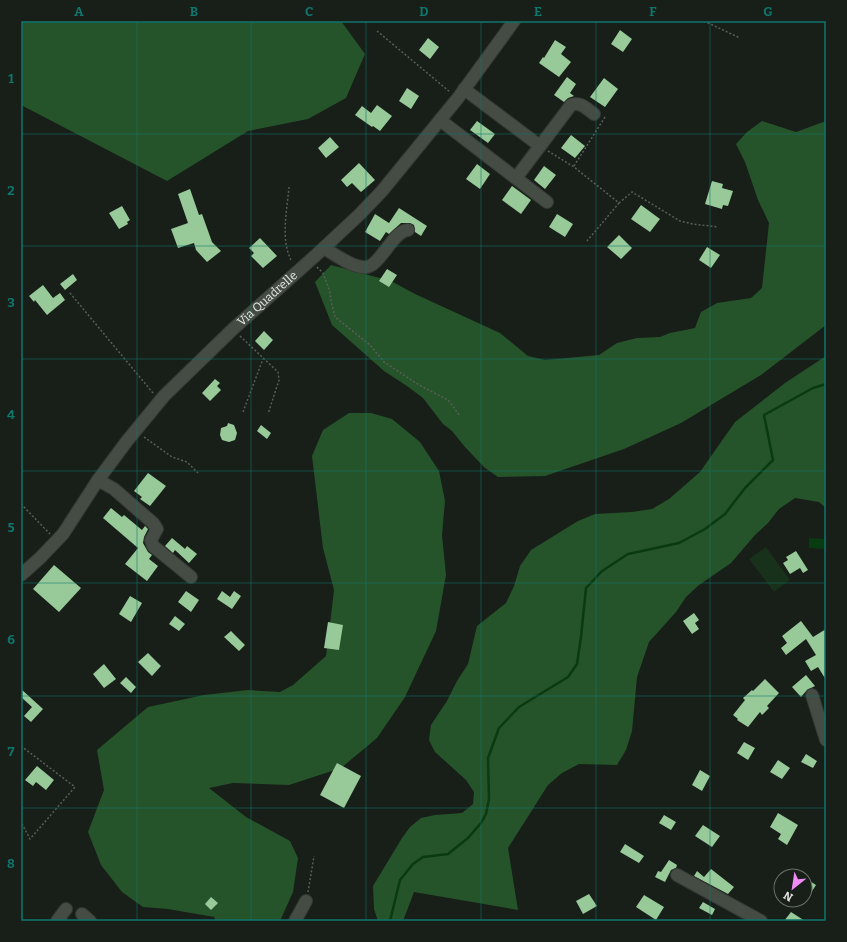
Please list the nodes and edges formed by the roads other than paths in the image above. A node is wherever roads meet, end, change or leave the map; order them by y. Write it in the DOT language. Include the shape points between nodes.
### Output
graph roads {
  1 [pos="514,21"];
  2 [pos="461,94"];
  3 [pos="599,115"];
  4 [pos="440,120"];
  5 [pos="540,146"];
  6 [pos="516,178"];
  7 [pos="547,202"];
  8 [pos="408,230"];
  9 [pos="324,248"];
  10 [pos="98,480"];
  11 [pos="21,574"];
  12 [pos="191,577"];
  13 [pos="812,695"];
  14 [pos="826,740"];
  15 [pos="677,875"];
  16 [pos="306,900"];
  17 [pos="66,909"];
  18 [pos="57,921"];
  19 [pos="295,921"];
  20 [pos="761,921"];
  1 -- 2 [label="street, Via Quadrelle"];
  2 -- 4 [label="street, Via Quadrelle"];
  2 -- 5 [label="street"];
  3 -- 5 [label="street" via="580,104 571,105"];
  4 -- 6 [label="street"];
  4 -- 9 [label="street, Via Quadrelle" via="372,202"];
  5 -- 6 [label="street"];
  6 -- 7 [label="street"];
  8 -- 9 [label="street" via="400,234 368,267 353,265"];
  9 -- 10 [label="street, Via Quadrelle" via="233,329 159,401"];
  10 -- 11 [label="street, Via Quadrelle" via="68,528"];
  10 -- 12 [label="street" via="114,489 154,523 157,529 151,540 153,546"];
  13 -- 14 [label="street"];
  15 -- 20 [label="street"];
  16 -- 19 [label="street"];
  17 -- 18 [label="street"];
}
